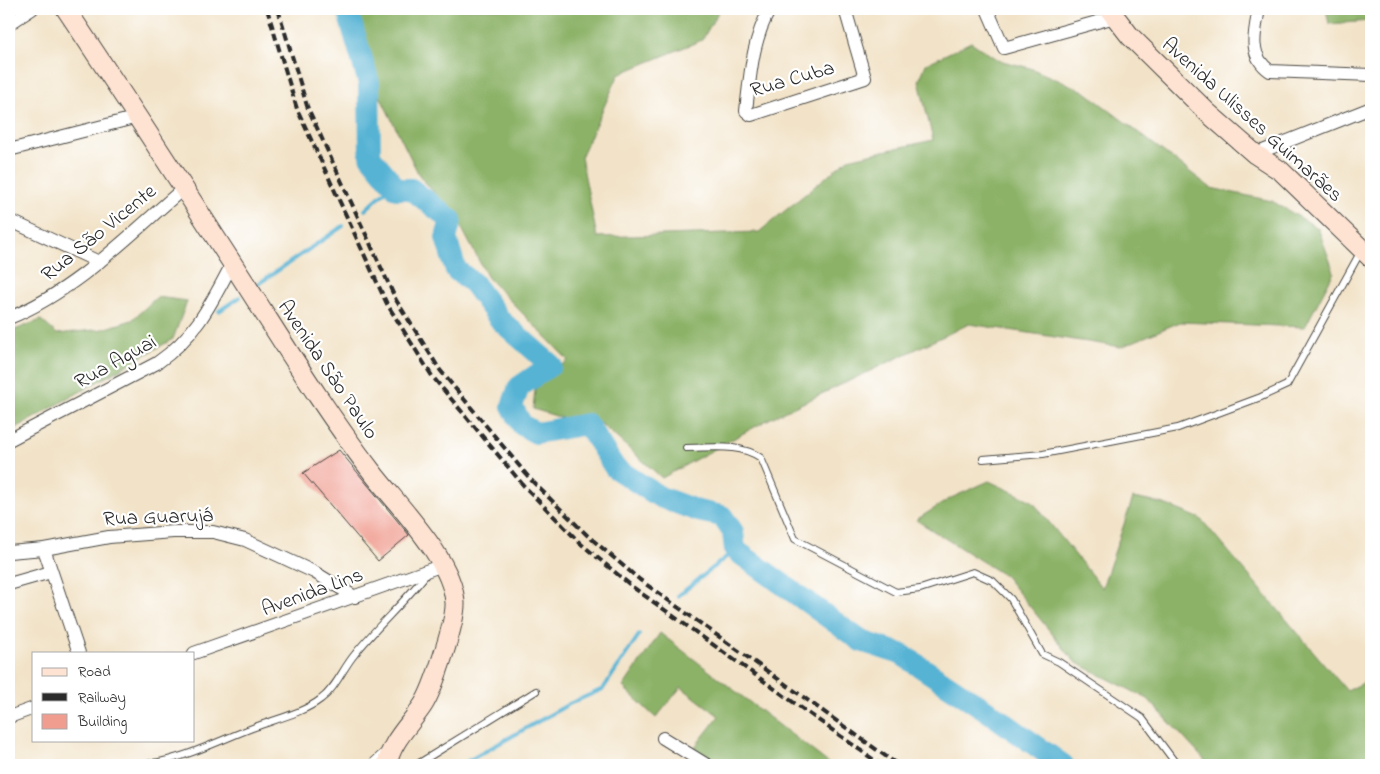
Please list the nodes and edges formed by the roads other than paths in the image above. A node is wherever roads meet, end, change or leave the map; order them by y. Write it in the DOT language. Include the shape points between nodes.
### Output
graph roads {
  1 [pos="32,9"];
  2 [pos="66,9"];
  3 [pos="770,9"];
  4 [pos="845,9"];
  5 [pos="987,9"];
  6 [pos="1259,9"];
  7 [pos="1112,13"];
  8 [pos="9,24"];
  9 [pos="1371,75"];
  10 [pos="1371,108"];
  11 [pos="138,117"];
  12 [pos="9,150"];
  13 [pos="1255,154"];
  14 [pos="184,188"];
  15 [pos="9,220"];
  16 [pos="1366,254"];
  17 [pos="99,262"];
  18 [pos="232,264"];
  19 [pos="9,318"];
  20 [pos="9,440"];
  21 [pos="686,448"];
  22 [pos="983,459"];
  23 [pos="44,549"];
  24 [pos="9,552"];
  25 [pos="436,568"];
  26 [pos="50,572"];
  27 [pos="9,584"];
  28 [pos="355,597"];
  29 [pos="79,652"];
  30 [pos="195,653"];
  31 [pos="536,691"];
  32 [pos="32,709"];
  33 [pos="9,718"];
  34 [pos="662,738"];
  35 [pos="388,758"];
  36 [pos="137,765"];
  37 [pos="374,765"];
  38 [pos="416,765"];
  39 [pos="707,765"];
  40 [pos="1178,765"];
  1 -- 8 [label="street"];
  2 -- 11 [label="main road, Avenida São Paulo"];
  3 -- 4 [label="street, Rua Cuba" via="757,40 746,111 751,115 865,78"];
  5 -- 7 [label="street" via="1004,48"];
  6 -- 9 [label="street" via="1254,44 1260,63 1270,71"];
  7 -- 13 [label="main road, Avenida Ulisses Guimarães" via="1130,36 1208,113"];
  10 -- 13 [label="street"];
  11 -- 12 [label="street"];
  11 -- 14 [label="main road, Avenida São Paulo"];
  13 -- 16 [label="main road, Avenida Ulisses Guimarães" via="1281,171"];
  14 -- 17 [label="street, Rua São Vicente"];
  14 -- 18 [label="main road, Avenida São Paulo"];
  15 -- 17 [label="street"];
  16 -- 22 [label="lane" via="1286,385 1178,428 1043,454"];
  17 -- 19 [label="street, Rua São Vicente" via="59,293"];
  18 -- 20 [label="street, Rua Aguai" via="208,312 170,354"];
  18 -- 25 [label="main road, Avenida São Paulo" via="334,420 430,544"];
  21 -- 40 [label="lane" via="752,451 761,458 795,539 896,592 920,589 973,572 994,580 1011,599 1042,654 1142,718"];
  23 -- 24 [label="street, Rua Guarujá"];
  23 -- 26 [label="street"];
  23 -- 28 [label="street, Rua Guarujá" via="108,537 213,532 245,540 314,572"];
  25 -- 28 [label="street, Avenida Lins"];
  25 -- 35 [label="main road, Avenida São Paulo" via="455,601 454,620 425,703"];
  25 -- 36 [label="lane" via="359,649 321,700 192,750 152,764"];
  26 -- 27 [label="street"];
  26 -- 29 [label="street"];
  28 -- 30 [label="street, Avenida Lins"];
  31 -- 38 [label="lane"];
  32 -- 33 [label="street"];
  34 -- 39 [label="street"];
  35 -- 37 [label="street"];
}
